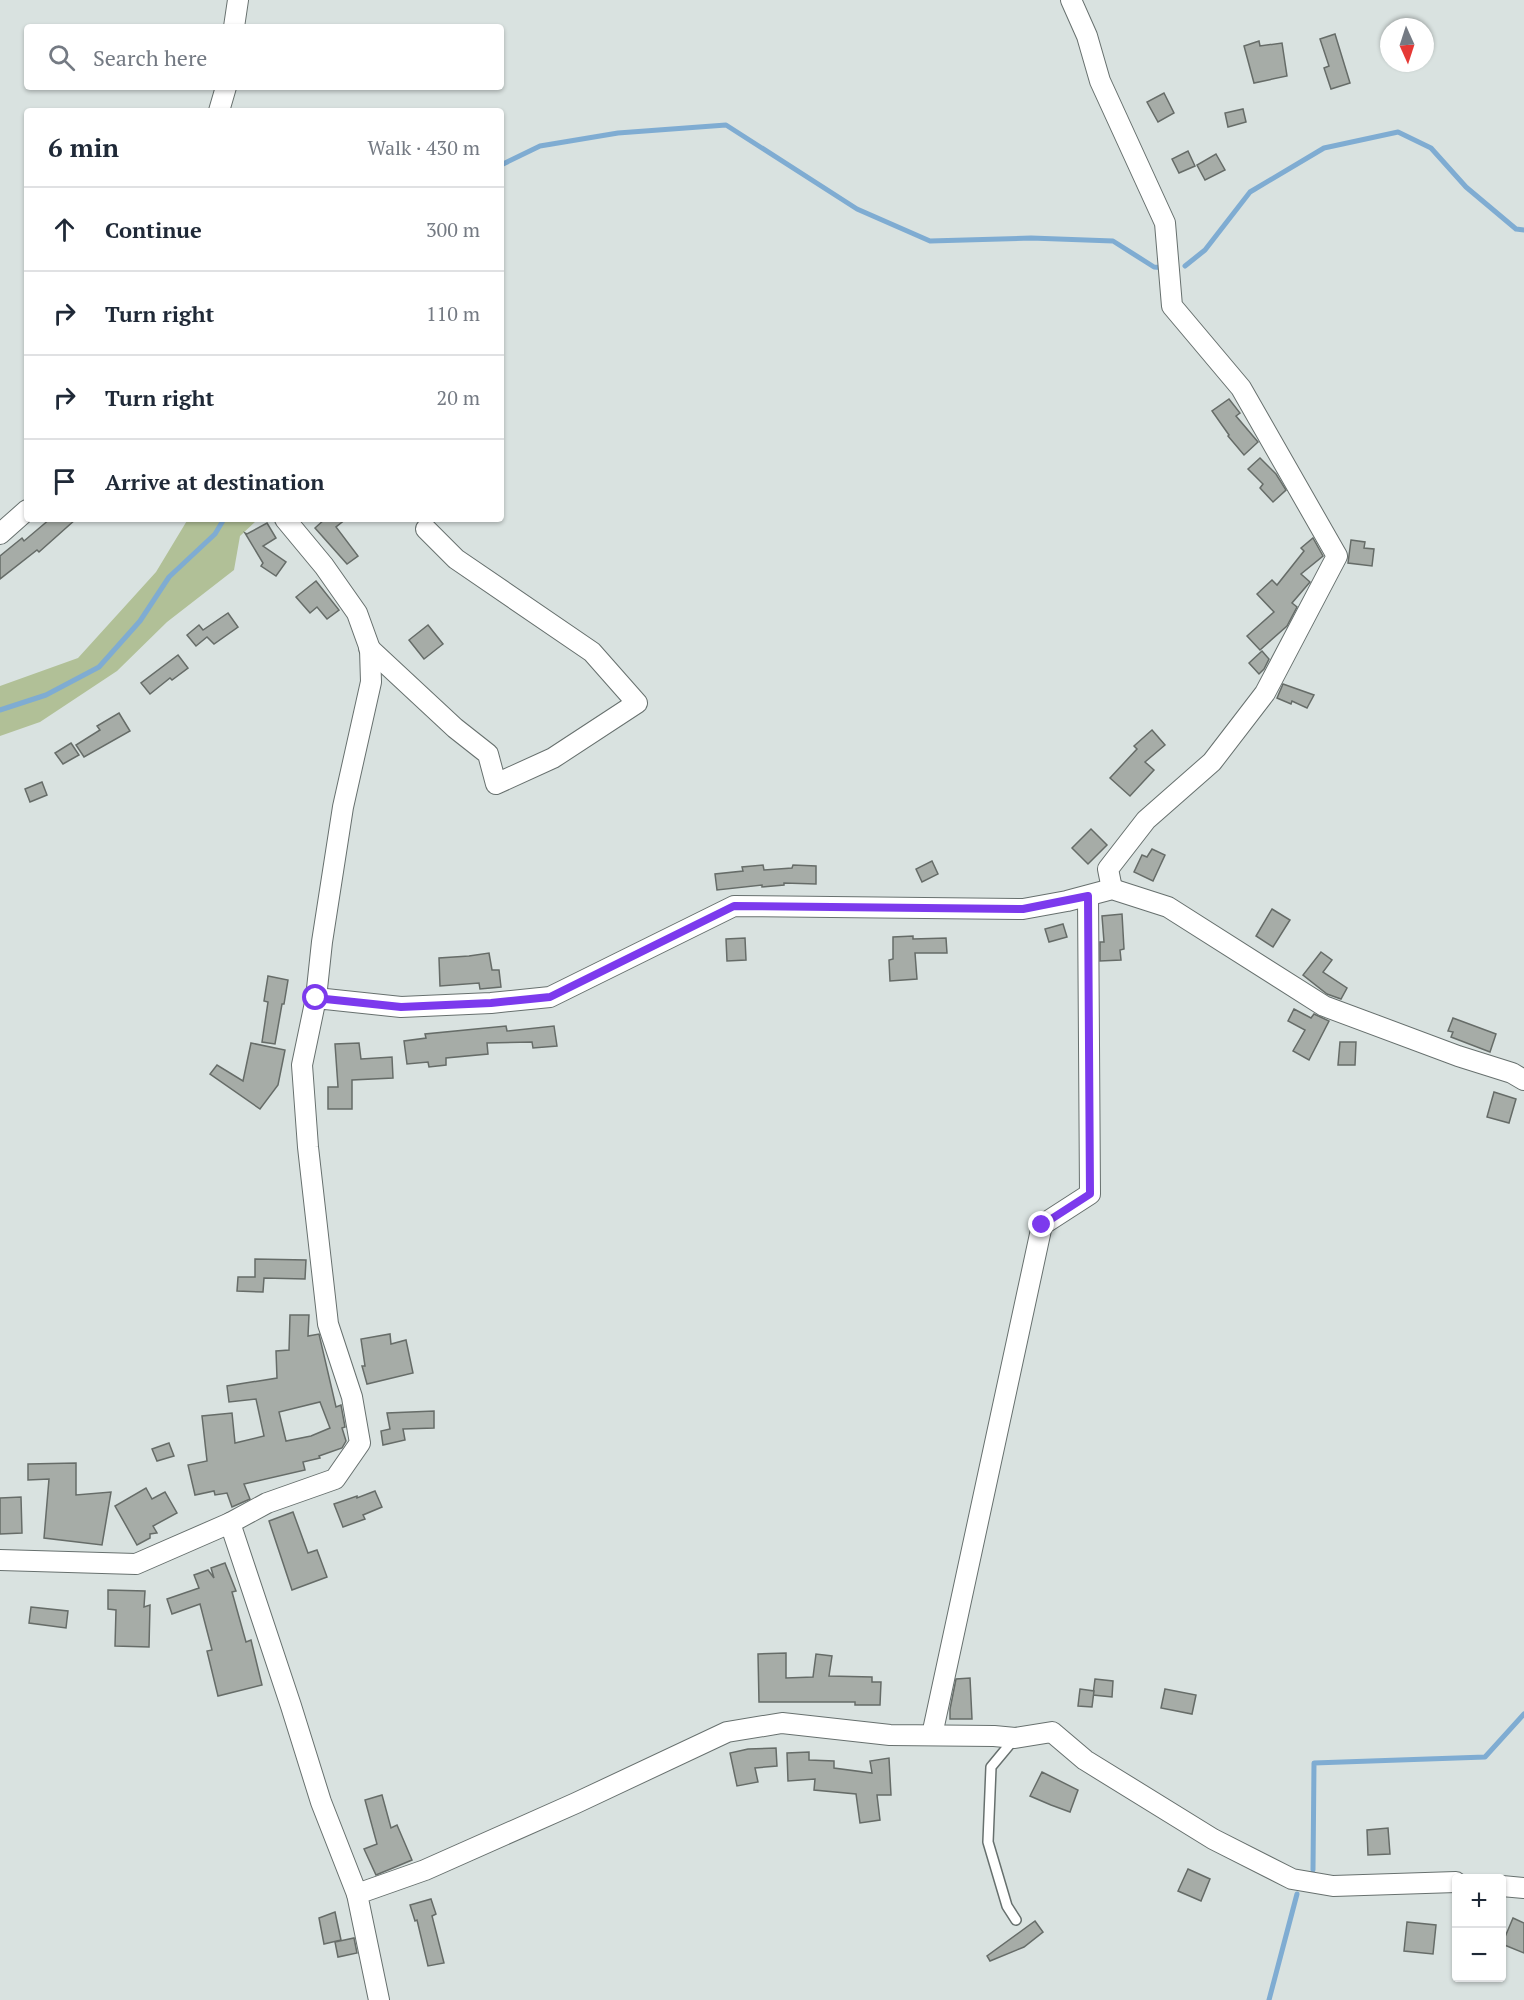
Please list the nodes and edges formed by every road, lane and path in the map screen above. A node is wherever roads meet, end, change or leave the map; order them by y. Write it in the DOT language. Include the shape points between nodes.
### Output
graph roads {
  1 [pos="238,0"];
  2 [pos="1071,0"];
  3 [pos="234,24"];
  4 [pos="225,90"];
  5 [pos="220,108"];
  6 [pos="24,513"];
  7 [pos="287,522"];
  8 [pos="426,529"];
  9 [pos="0,534"];
  10 [pos="369,648"];
  11 [pos="1112,889"];
  12 [pos="1088,896"];
  13 [pos="316,998"];
  14 [pos="1524,1080"];
  15 [pos="230,1523"];
  16 [pos="0,1560"];
  17 [pos="932,1735"];
  18 [pos="1015,1738"];
  19 [pos="1452,1882"];
  20 [pos="1506,1886"];
  21 [pos="1524,1888"];
  22 [pos="357,1894"];
  23 [pos="1016,1920"];
  24 [pos="379,2000"];
  1 -- 3 [label="street"];
  2 -- 11 [label="street" via="1088,36 1100,81 1165,223 1172,306 1241,388 1337,555 1265,693 1212,762 1146,820 1108,869"];
  4 -- 5 [label="street"];
  6 -- 9 [label="street"];
  7 -- 10 [label="street" via="357,613"];
  8 -- 10 [label="street" via="456,559 592,652 637,703 553,758 496,784 488,754"];
  10 -- 13 [label="street" via="371,682 343,807"];
  11 -- 12 [label="street"];
  11 -- 14 [label="street" via="1168,907 1324,1006"];
  12 -- 13 [label="street" via="1023,909 734,906 550,997 401,1007"];
  12 -- 17 [label="street" via="1090,1194 1042,1225"];
  13 -- 15 [label="street" via="302,1065 308,1147 328,1324 352,1397 360,1443 335,1479 267,1503"];
  15 -- 16 [label="street" via="136,1563"];
  15 -- 22 [label="street" via="321,1802"];
  17 -- 18 [label="street"];
  17 -- 22 [label="street" via="890,1735 782,1723 727,1732 425,1870"];
  18 -- 19 [label="street" via="1052,1732 1085,1760 1213,1839 1292,1879 1333,1887"];
  18 -- 23 [label="lane" via="991,1767 988,1842 1006,1906"];
  20 -- 21 [label="street"];
  22 -- 24 [label="street"];
}
